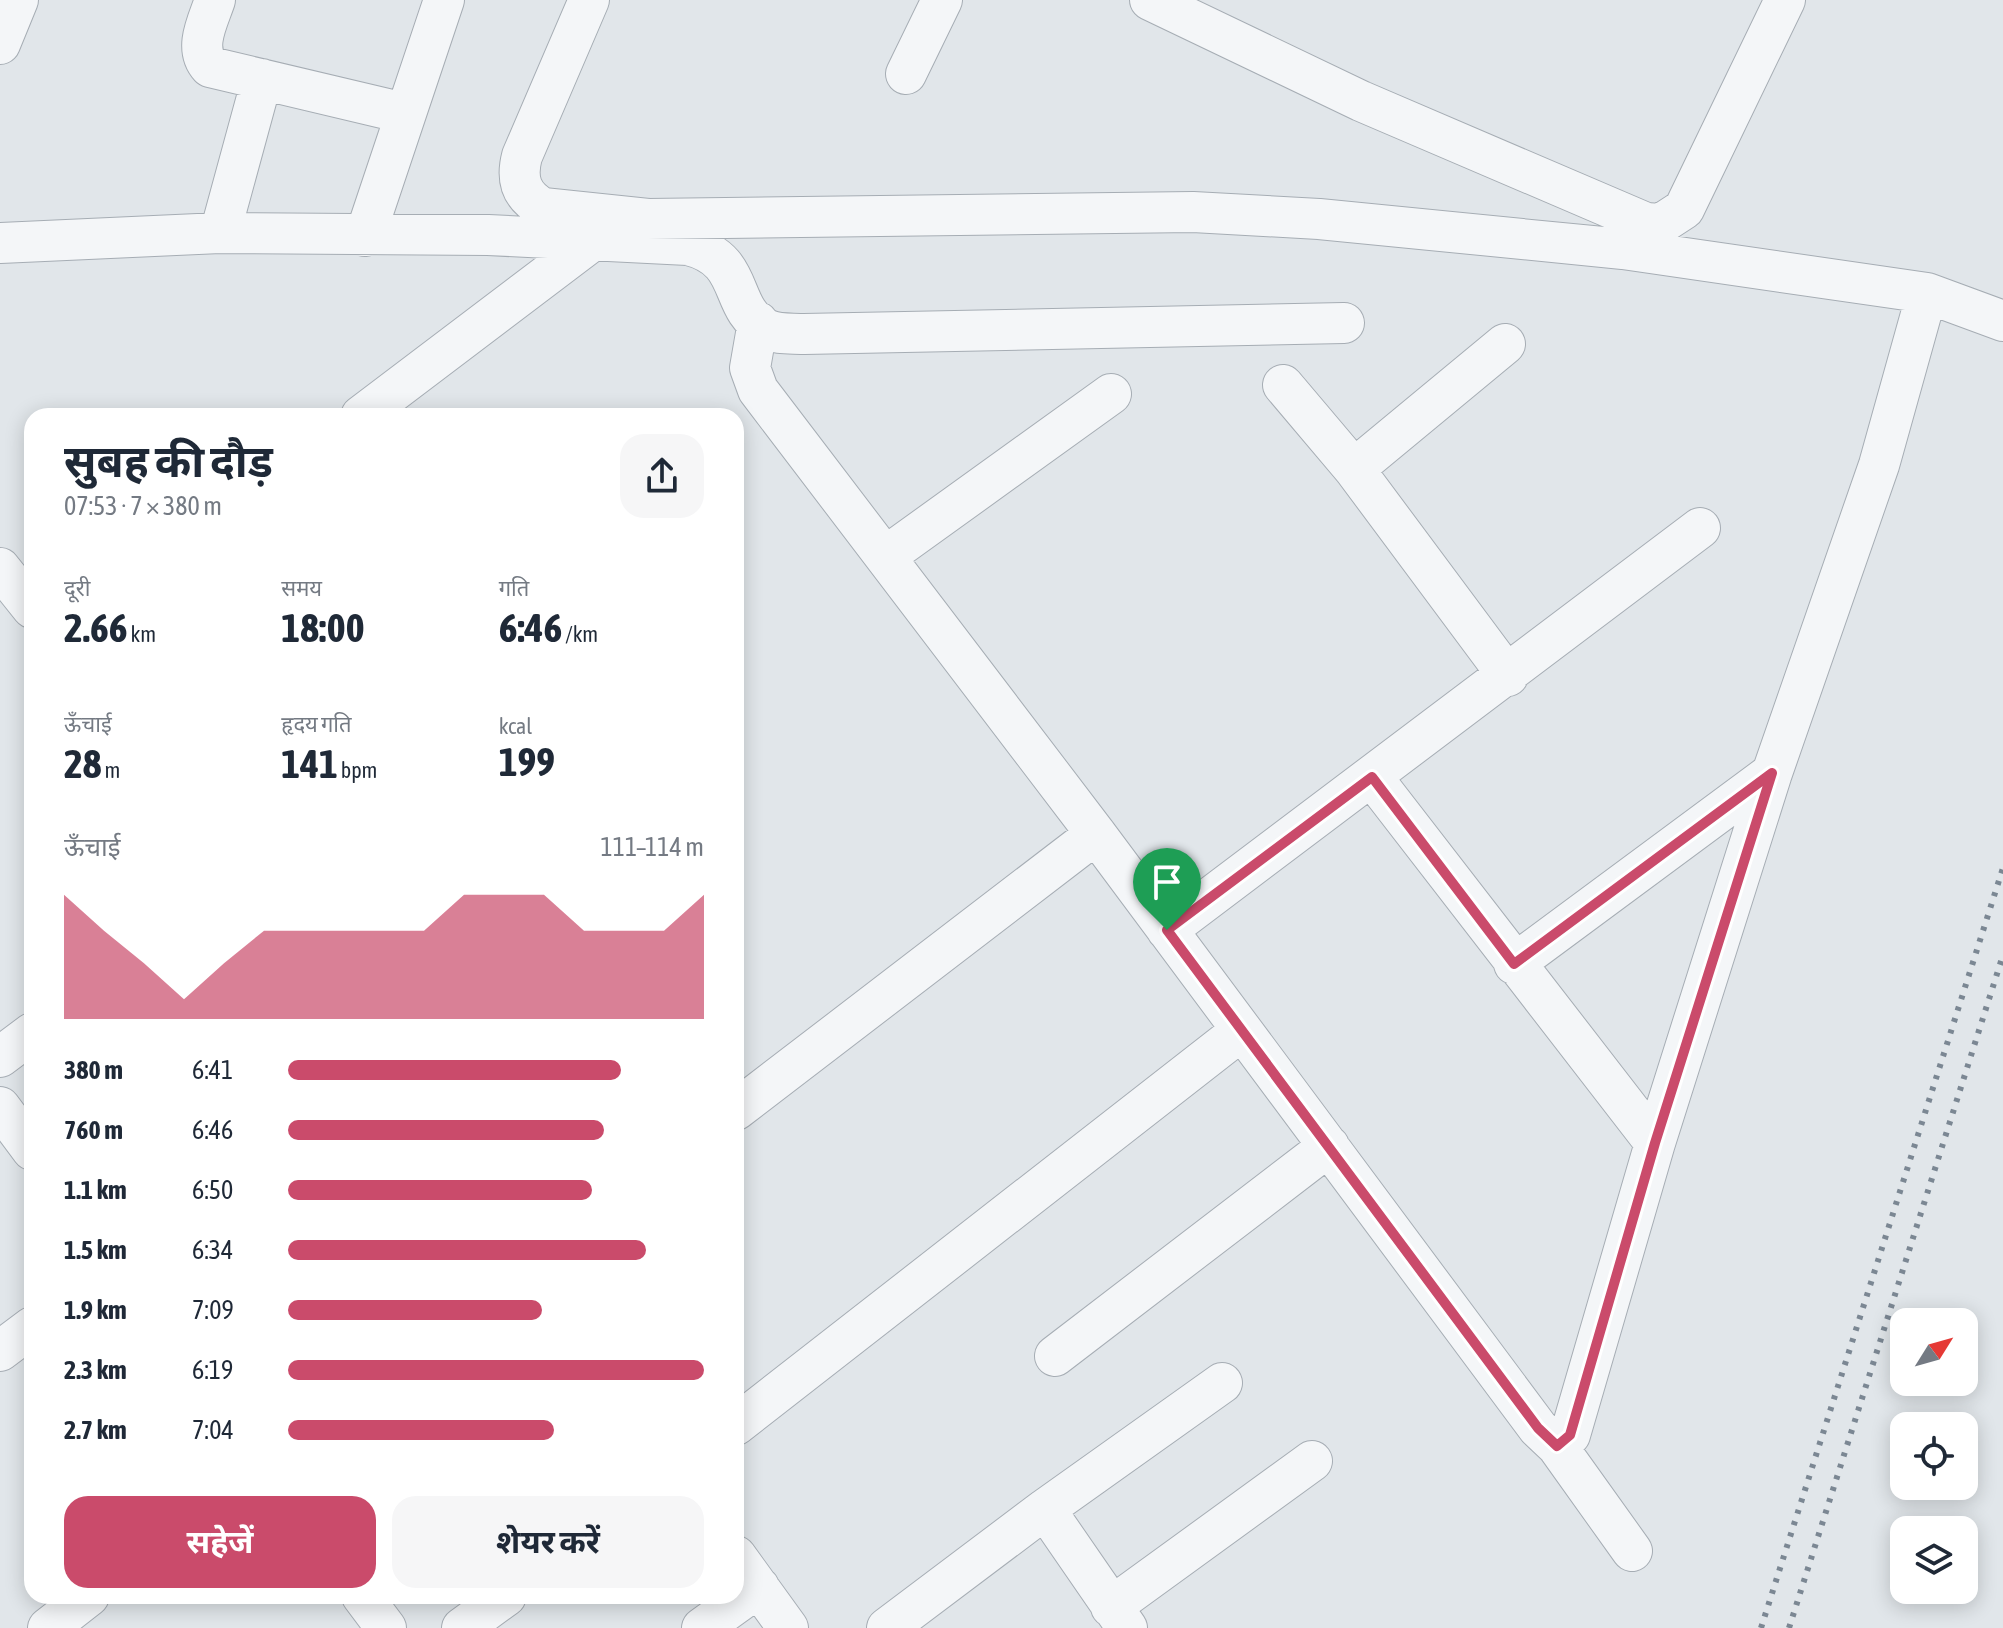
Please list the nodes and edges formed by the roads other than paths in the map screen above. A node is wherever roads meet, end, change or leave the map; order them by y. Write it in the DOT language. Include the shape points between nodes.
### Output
graph roads {
  1 [pos="18,0"];
  2 [pos="215,0"];
  3 [pos="444,0"];
  4 [pos="589,0"];
  5 [pos="942,0"];
  6 [pos="1150,0"];
  7 [pos="1785,0"];
  8 [pos="0,44"];
  9 [pos="906,74"];
  10 [pos="262,79"];
  11 [pos="404,113"];
  12 [pos="220,233"];
  13 [pos="365,236"];
  14 [pos="592,241"];
  15 [pos="0,243"];
  16 [pos="1927,293"];
  17 [pos="2003,321"];
  18 [pos="758,322"];
  19 [pos="1344,323"];
  20 [pos="1505,344"];
  21 [pos="1283,385"];
  22 [pos="1111,394"];
  23 [pos="372,408"];
  24 [pos="1354,469"];
  25 [pos="1700,528"];
  26 [pos="886,556"];
  27 [pos="0,568"];
  28 [pos="24,598"];
  29 [pos="1508,676"];
  30 [pos="1772,773"];
  31 [pos="1372,777"];
  32 [pos="1096,834"];
  33 [pos="1167,930"];
  34 [pos="1514,964"];
  35 [pos="1241,1031"];
  36 [pos="24,1039"];
  37 [pos="0,1057"];
  38 [pos="744,1104"];
  39 [pos="0,1107"];
  40 [pos="24,1139"];
  41 [pos="1655,1143"];
  42 [pos="1329,1146"];
  43 [pos="24,1333"];
  44 [pos="0,1351"];
  45 [pos="1055,1356"];
  46 [pos="1222,1383"];
  47 [pos="744,1419"];
  48 [pos="1557,1446"];
  49 [pos="1312,1461"];
  50 [pos="1045,1509"];
  51 [pos="1632,1551"];
  52 [pos="748,1572"];
  53 [pos="79,1604"];
  54 [pos="368,1604"];
  55 [pos="495,1604"];
  56 [pos="722,1604"];
  57 [pos="1119,1618"];
  58 [pos="48,1628"];
  59 [pos="386,1628"];
  60 [pos="462,1628"];
  61 [pos="702,1628"];
  62 [pos="788,1628"];
  63 [pos="887,1628"];
  1 -- 8 [label="street"];
  2 -- 10 [label="street" via="202,41 204,61"];
  3 -- 11 [label="street"];
  4 -- 16 [label="street" via="520,165 521,186 529,200 543,208 648,219 1193,212 1319,219 1623,249"];
  5 -- 9 [label="street"];
  6 -- 7 [label="street" via="1361,101 1646,223 1661,224 1684,209"];
  10 -- 11 [label="street"];
  10 -- 12 [label="street"];
  11 -- 13 [label="street"];
  12 -- 13 [label="street"];
  12 -- 15 [label="street"];
  13 -- 14 [label="street"];
  14 -- 18 [label="street" via="688,245 714,254 726,265"];
  14 -- 23 [label="street"];
  16 -- 17 [label="street"];
  16 -- 30 [label="street" via="1879,465"];
  18 -- 19 [label="street" via="769,331 804,334"];
  18 -- 26 [label="street" via="752,380"];
  20 -- 24 [label="street"];
  21 -- 24 [label="street"];
  22 -- 26 [label="street"];
  24 -- 29 [label="street"];
  25 -- 29 [label="street"];
  26 -- 32 [label="street"];
  27 -- 28 [label="street"];
  29 -- 31 [label="street"];
  30 -- 34 [label="street"];
  30 -- 41 [label="street"];
  31 -- 33 [label="street"];
  31 -- 34 [label="street"];
  32 -- 33 [label="street"];
  32 -- 38 [label="street"];
  33 -- 35 [label="street"];
  34 -- 41 [label="street"];
  35 -- 42 [label="street"];
  35 -- 47 [label="street"];
  36 -- 37 [label="street"];
  39 -- 40 [label="street"];
  41 -- 48 [label="street" via="1570,1435"];
  42 -- 45 [label="street"];
  42 -- 48 [label="street" via="1538,1428"];
  43 -- 44 [label="street"];
  46 -- 50 [label="street"];
  48 -- 51 [label="street"];
  49 -- 57 [label="street"];
  50 -- 57 [label="street"];
  50 -- 63 [label="street"];
  52 -- 62 [label="street"];
  53 -- 58 [label="street"];
  54 -- 59 [label="street"];
  55 -- 60 [label="street"];
  56 -- 61 [label="street"];
}
